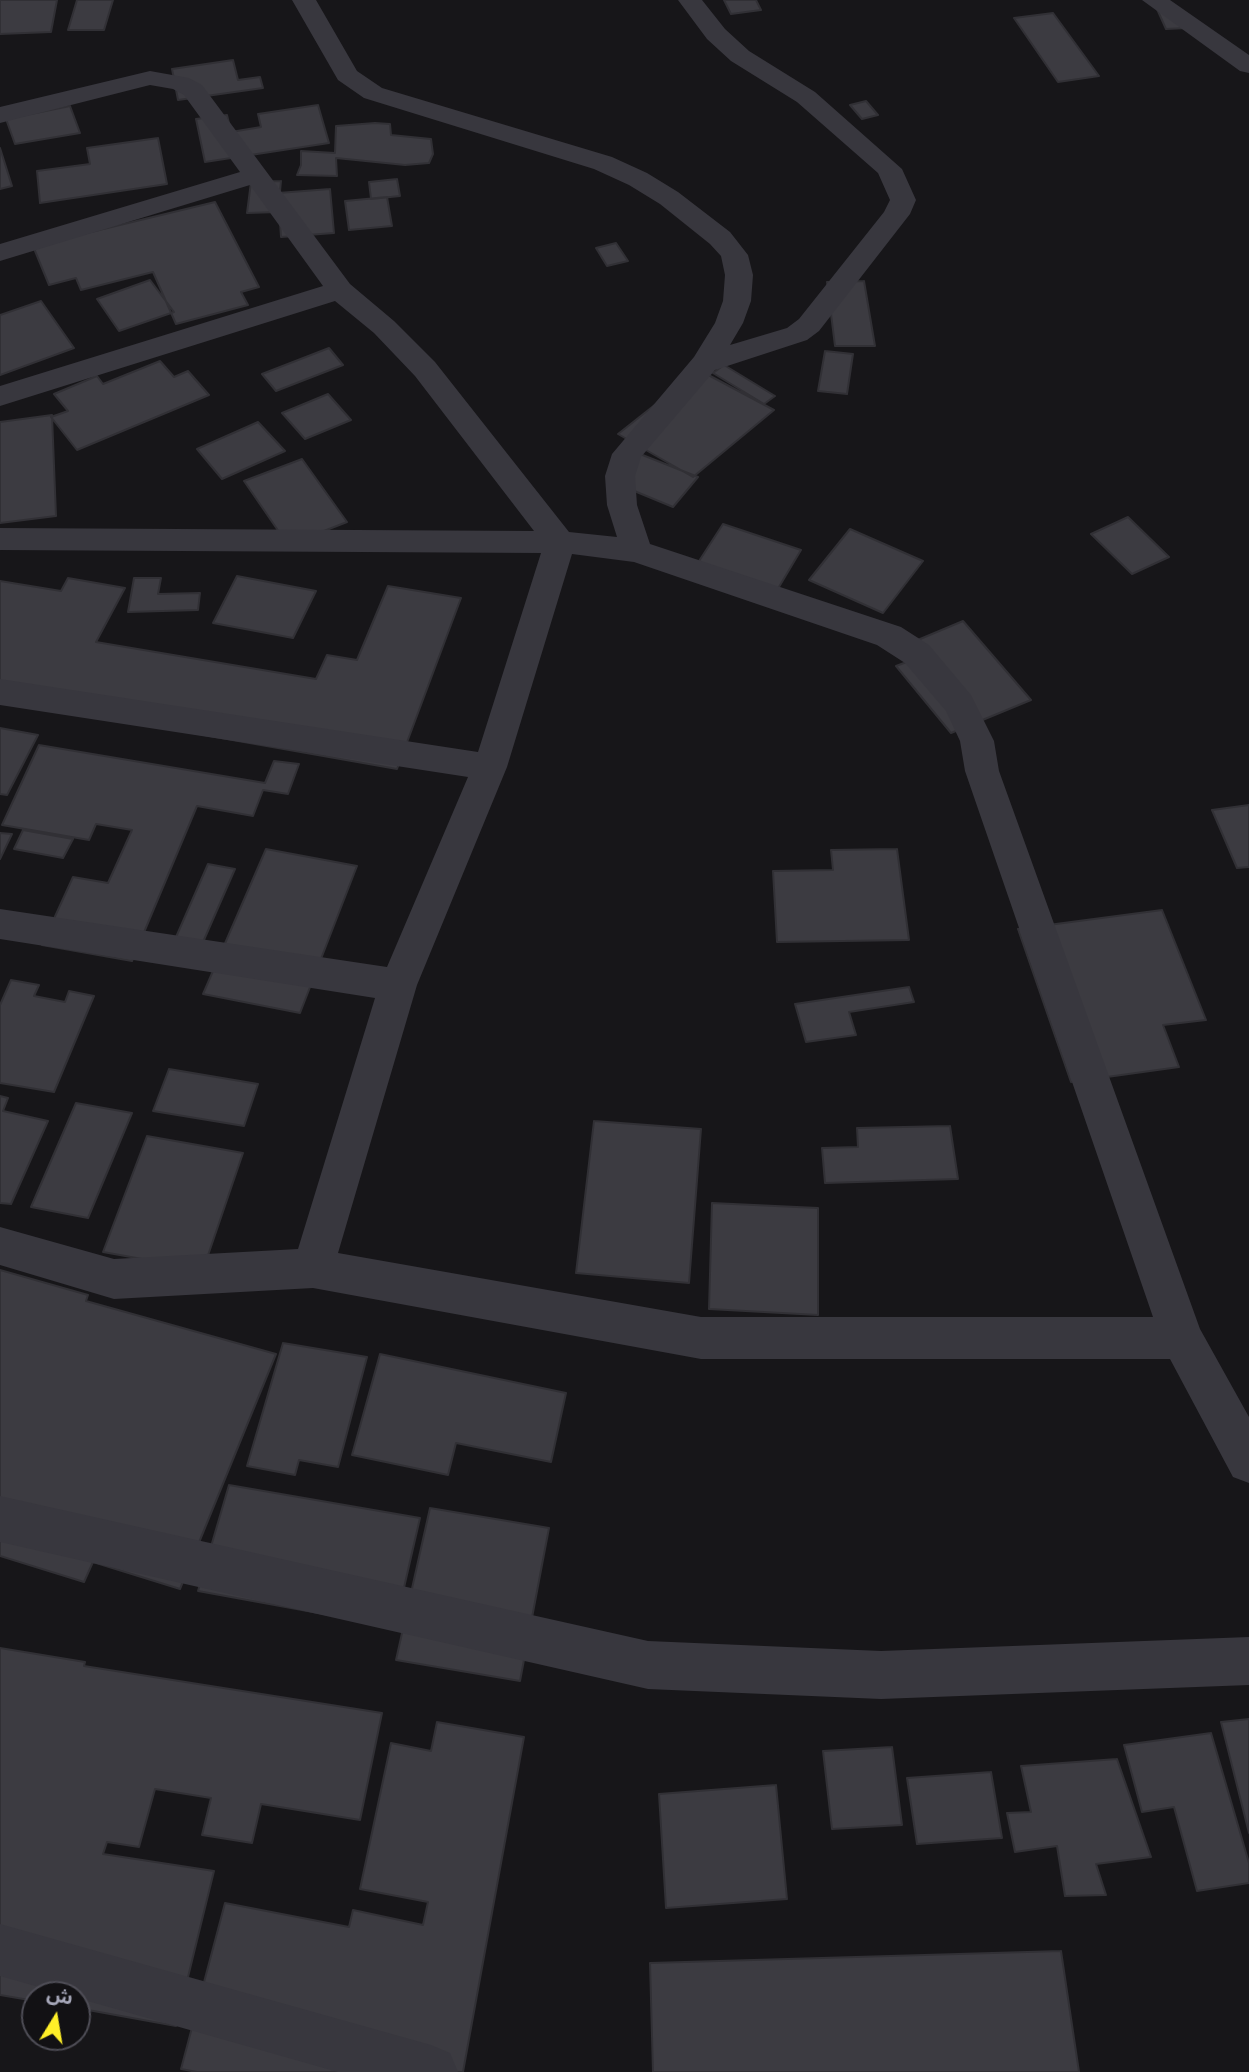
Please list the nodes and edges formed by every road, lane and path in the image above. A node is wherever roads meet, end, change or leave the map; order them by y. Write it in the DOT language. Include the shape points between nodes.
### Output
graph roads {
  1 [pos="304,0"];
  2 [pos="690,0"];
  3 [pos="1154,0"];
  4 [pos="1249,66"];
  5 [pos="0,115"];
  6 [pos="256,175"];
  7 [pos="0,253"];
  8 [pos="340,290"];
  9 [pos="705,363"];
  10 [pos="0,396"];
  11 [pos="0,539"];
  12 [pos="560,542"];
  13 [pos="637,551"];
  14 [pos="0,692"];
  15 [pos="490,767"];
  16 [pos="0,924"];
  17 [pos="398,985"];
  18 [pos="0,1246"];
  19 [pos="313,1268"];
  20 [pos="1182,1338"];
  21 [pos="1249,1461"];
  22 [pos="0,1519"];
  23 [pos="1249,1661"];
  24 [pos="0,1950"];
  25 [pos="431,2072"];
  1 -- 9 [label="street" via="347,75 373,93 603,163 669,198 720,237 734,255 739,275 737,301"];
  2 -- 9 [label="street" via="740,56 806,97 889,169 903,200 897,214 809,325 797,334"];
  3 -- 4 [label="street"];
  5 -- 6 [label="street" via="150,78 166,79 193,90"];
  6 -- 7 [label="street"];
  6 -- 8 [label="street"];
  8 -- 10 [label="street"];
  8 -- 12 [label="street" via="425,369"];
  9 -- 13 [label="street" via="627,454 620,476 622,505"];
  11 -- 12 [label="street"];
  12 -- 13 [label="street"];
  12 -- 15 [label="street"];
  13 -- 20 [label="street" via="889,636 917,654 959,704 976,741 982,771"];
  14 -- 15 [label="street"];
  15 -- 17 [label="street"];
  16 -- 17 [label="street"];
  17 -- 19 [label="street"];
  18 -- 19 [label="street" via="114,1279"];
  19 -- 20 [label="street" via="701,1338"];
  20 -- 21 [label="street"];
  22 -- 23 [label="street" via="648,1665 881,1675"];
  24 -- 25 [label="street"];
}
